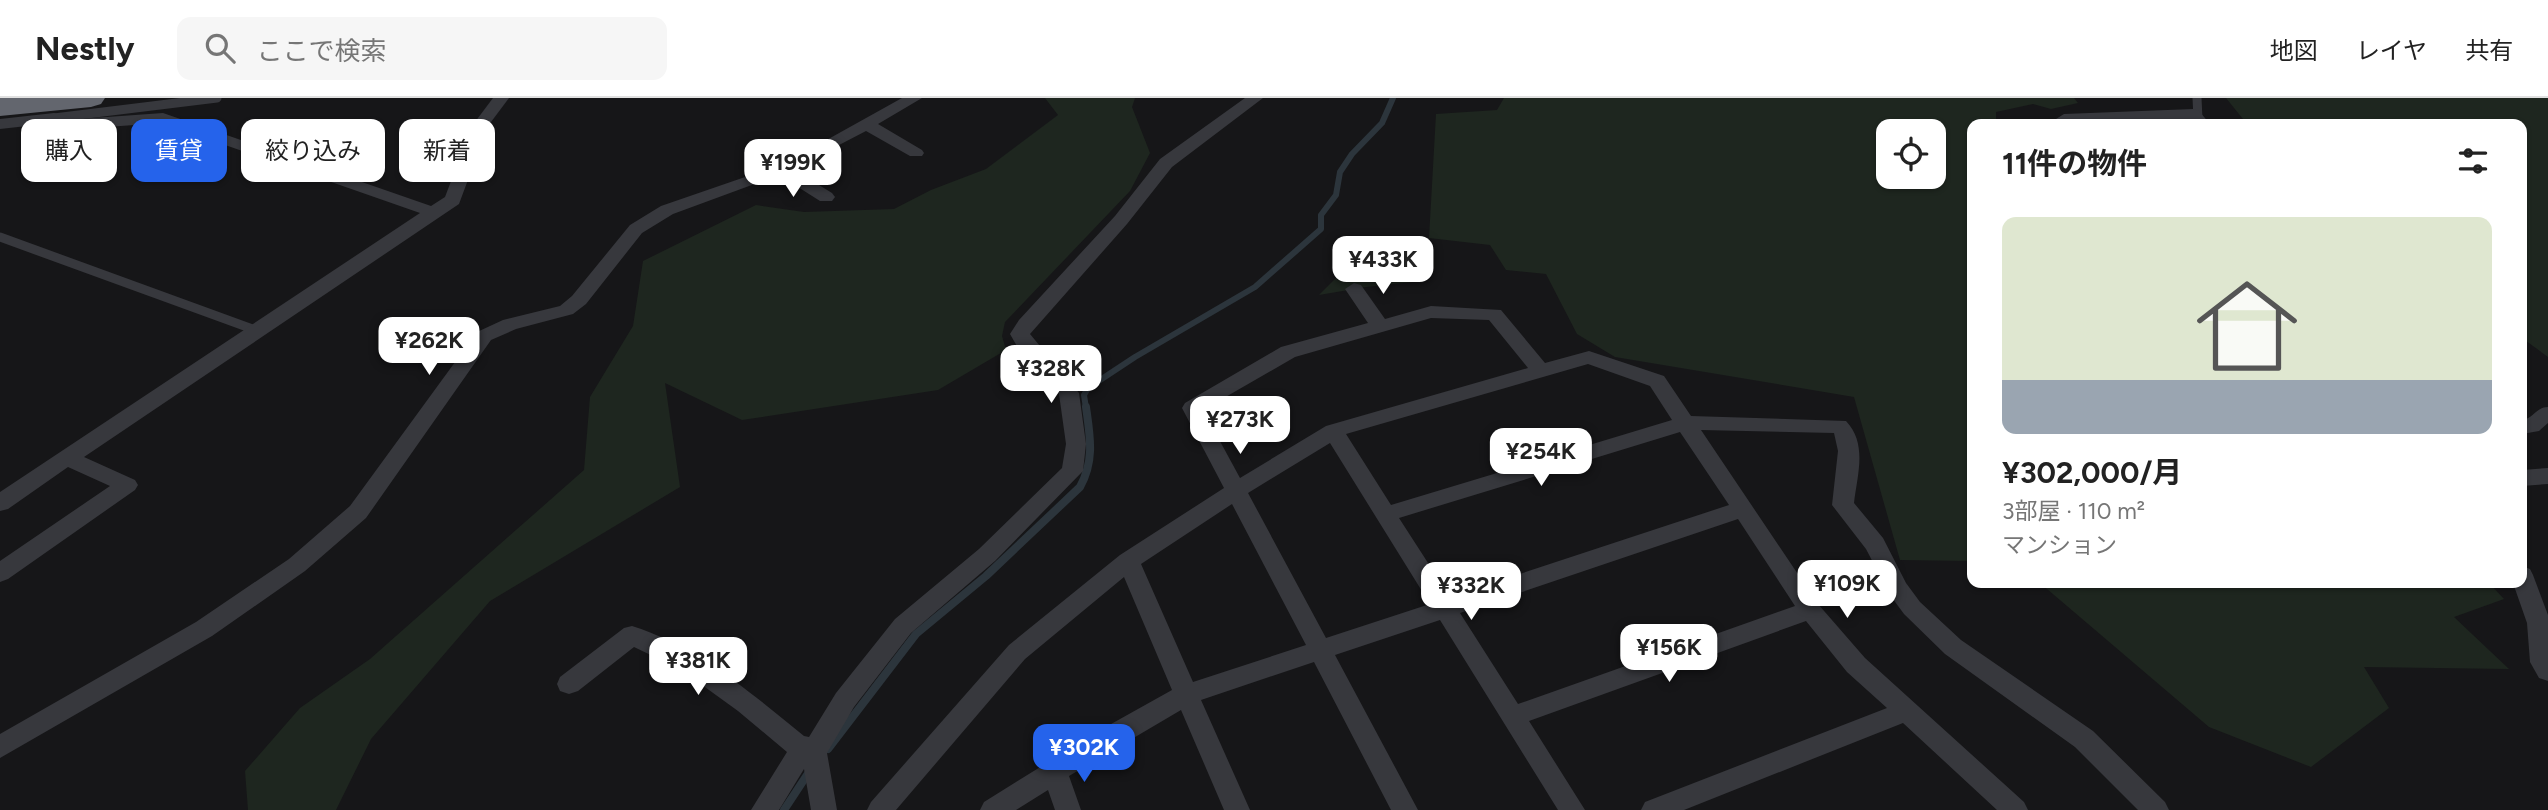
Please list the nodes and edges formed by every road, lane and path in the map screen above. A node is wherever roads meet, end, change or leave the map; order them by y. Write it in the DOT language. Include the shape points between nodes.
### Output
graph roads {
  1 [pos="91,98"];
  2 [pos="217,98"];
  3 [pos="501,98"];
  4 [pos="914,98"];
  5 [pos="1255,98"];
  6 [pos="2140,98"];
  7 [pos="2197,98"];
  8 [pos="0,107"];
  9 [pos="2155,114"];
  10 [pos="54,118"];
  11 [pos="2064,119"];
  12 [pos="2197,119"];
  13 [pos="2200,119"];
  14 [pos="0,124"];
  15 [pos="866,124"];
  16 [pos="916,153"];
  17 [pos="780,168"];
  18 [pos="826,197"];
  19 [pos="433,212"];
  20 [pos="0,237"];
  21 [pos="1354,289"];
  22 [pos="1381,326"];
  23 [pos="257,331"];
  24 [pos="1540,370"];
  25 [pos="2546,414"];
  26 [pos="1685,423"];
  27 [pos="2527,426"];
  28 [pos="1333,431"];
  29 [pos="67,458"];
  30 [pos="2527,477"];
  31 [pos="2548,477"];
  32 [pos="1235,491"];
  33 [pos="0,503"];
  34 [pos="1742,509"];
  35 [pos="1386,514"];
  36 [pos="1128,561"];
  37 [pos="0,573"];
  38 [pos="2527,588"];
  39 [pos="1445,608"];
  40 [pos="1810,610"];
  41 [pos="1320,649"];
  42 [pos="2548,671"];
  43 [pos="569,684"];
  44 [pos="1186,695"];
  45 [pos="1907,711"];
  46 [pos="1513,716"];
  47 [pos="0,747"];
  48 [pos="811,749"];
  49 [pos="1055,772"];
  50 [pos="764,810"];
  51 [pos="824,810"];
  52 [pos="880,810"];
  53 [pos="993,810"];
  54 [pos="1068,810"];
  55 [pos="1237,810"];
  56 [pos="1405,810"];
  57 [pos="1572,810"];
  58 [pos="1654,810"];
  59 [pos="2015,810"];
  60 [pos="2156,810"];
  1 -- 8 [label="highway"];
  2 -- 10 [label="lane"];
  3 -- 19 [label="street" via="480,126 453,200"];
  4 -- 15 [label="street"];
  5 -- 48 [label="street" via="1166,163 1026,324 1020,334 1025,344 1069,393 1076,444 1072,471 988,555 903,626"];
  6 -- 9 [label="street"];
  7 -- 13 [label="lane"];
  9 -- 11 [label="street"];
  9 -- 12 [label="street" via="2193,114"];
  10 -- 14 [label="street"];
  10 -- 19 [label="street" via="79,124 163,118"];
  15 -- 16 [label="street"];
  15 -- 17 [label="street"];
  17 -- 18 [label="street"];
  17 -- 47 [label="street" via="667,210 636,229 566,310 510,324 484,336 358,512 298,565 204,629"];
  19 -- 23 [label="street"];
  20 -- 23 [label="lane"];
  21 -- 22 [label="street"];
  22 -- 24 [label="street" via="1431,312 1494,314"];
  22 -- 32 [label="street" via="1288,352 1192,408"];
  23 -- 29 [label="street"];
  24 -- 26 [label="street" via="1589,357 1657,382"];
  24 -- 28 [label="street"];
  25 -- 27 [label="street"];
  26 -- 34 [label="street"];
  26 -- 35 [label="street"];
  26 -- 60 [label="street" via="1830,425 1845,430 1849,441 1843,505 1875,544 1912,608 1953,648 2084,739"];
  28 -- 32 [label="street"];
  28 -- 35 [label="street"];
  29 -- 33 [label="street"];
  29 -- 37 [label="street" via="127,485"];
  30 -- 31 [label="street"];
  32 -- 36 [label="street"];
  32 -- 41 [label="street"];
  34 -- 39 [label="street"];
  34 -- 40 [label="street"];
  35 -- 39 [label="street"];
  36 -- 44 [label="street"];
  36 -- 52 [label="street" via="1017,652"];
  38 -- 42 [label="street" via="2539,623 2542,662"];
  39 -- 41 [label="street"];
  39 -- 46 [label="street"];
  40 -- 45 [label="street" via="1856,666"];
  40 -- 46 [label="street"];
  41 -- 44 [label="street"];
  41 -- 56 [label="street"];
  43 -- 48 [label="street" via="632,635 689,662 799,747"];
  44 -- 49 [label="street"];
  44 -- 55 [label="street"];
  45 -- 58 [label="street"];
  45 -- 59 [label="street"];
  46 -- 57 [label="street"];
  48 -- 50 [label="street" via="778,784 778,792"];
  48 -- 51 [label="street"];
  49 -- 53 [label="street"];
  49 -- 54 [label="street"];
}
